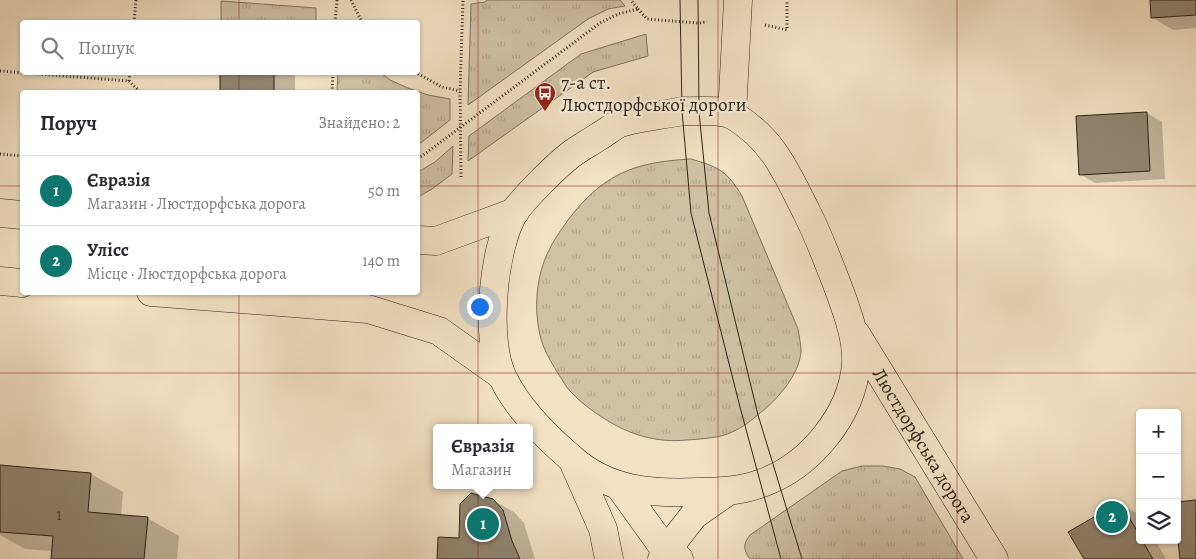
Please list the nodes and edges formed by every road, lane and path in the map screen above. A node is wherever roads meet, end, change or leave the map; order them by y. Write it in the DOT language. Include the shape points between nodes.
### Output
graph roads {
  1 [pos="136,0"];
  2 [pos="337,0"];
  3 [pos="351,0"];
  4 [pos="463,0"];
  5 [pos="632,0"];
  6 [pos="738,0"];
  7 [pos="134,20"];
  8 [pos="335,20"];
  9 [pos="361,20"];
  10 [pos="0,71"];
  11 [pos="20,73"];
  12 [pos="52,75"];
  13 [pos="130,75"];
  14 [pos="333,75"];
  15 [pos="420,75"];
  16 [pos="129,81"];
  17 [pos="138,90"];
  18 [pos="332,90"];
  19 [pos="460,91"];
  20 [pos="732,114"];
  21 [pos="461,125"];
  22 [pos="0,154"];
  23 [pos="20,156"];
  24 [pos="420,157"];
  25 [pos="460,177"];
  26 [pos="515,212"];
  27 [pos="0,213"];
  28 [pos="20,215"];
  29 [pos="420,240"];
  30 [pos="0,281"];
  31 [pos="20,283"];
  32 [pos="189,295"];
  33 [pos="853,330"];
  34 [pos="501,375"];
  35 [pos="573,461"];
  36 [pos="620,487"];
  37 [pos="727,492"];
  38 [pos="669,556"];
  39 [pos="609,559"];
  40 [pos="994,559"];
  1 -- 7 [label="path"];
  2 -- 8 [label="path"];
  3 -- 9 [label="path"];
  4 -- 19 [label="path"];
  5 -- 21 [label="path" via="638,9 600,23"];
  6 -- 20 [label="main road"];
  10 -- 11 [label="path"];
  12 -- 16 [label="path"];
  13 -- 16 [label="path"];
  14 -- 18 [label="path"];
  15 -- 19 [label="path" via="442,87"];
  16 -- 17 [label="path"];
  19 -- 21 [label="path"];
  20 -- 26 [label="main road" via="682,112 620,124 569,156"];
  20 -- 33 [label="main road" via="764,138 780,162 823,244"];
  21 -- 24 [label="path"];
  21 -- 25 [label="path"];
  22 -- 23 [label="path"];
  26 -- 29 [label="main road" via="436,241"];
  26 -- 34 [label="main road" via="503,238 492,304 493,336"];
  27 -- 28 [label="main road"];
  30 -- 31 [label="main road"];
  32 -- 34 [label="main road" via="368,309 439,331"];
  33 -- 37 [label="main road" via="856,363 849,394 834,425 803,460 776,477"];
  33 -- 40 [label="main road, Люстдорфська дорога"];
  34 -- 35 [label="main road" via="520,406"];
  35 -- 36 [label="main road"];
  35 -- 39 [label="main road" via="603,529"];
  36 -- 37 [label="main road" via="665,493"];
  36 -- 38 [label="main road"];
  37 -- 38 [label="main road" via="694,515"];
}
